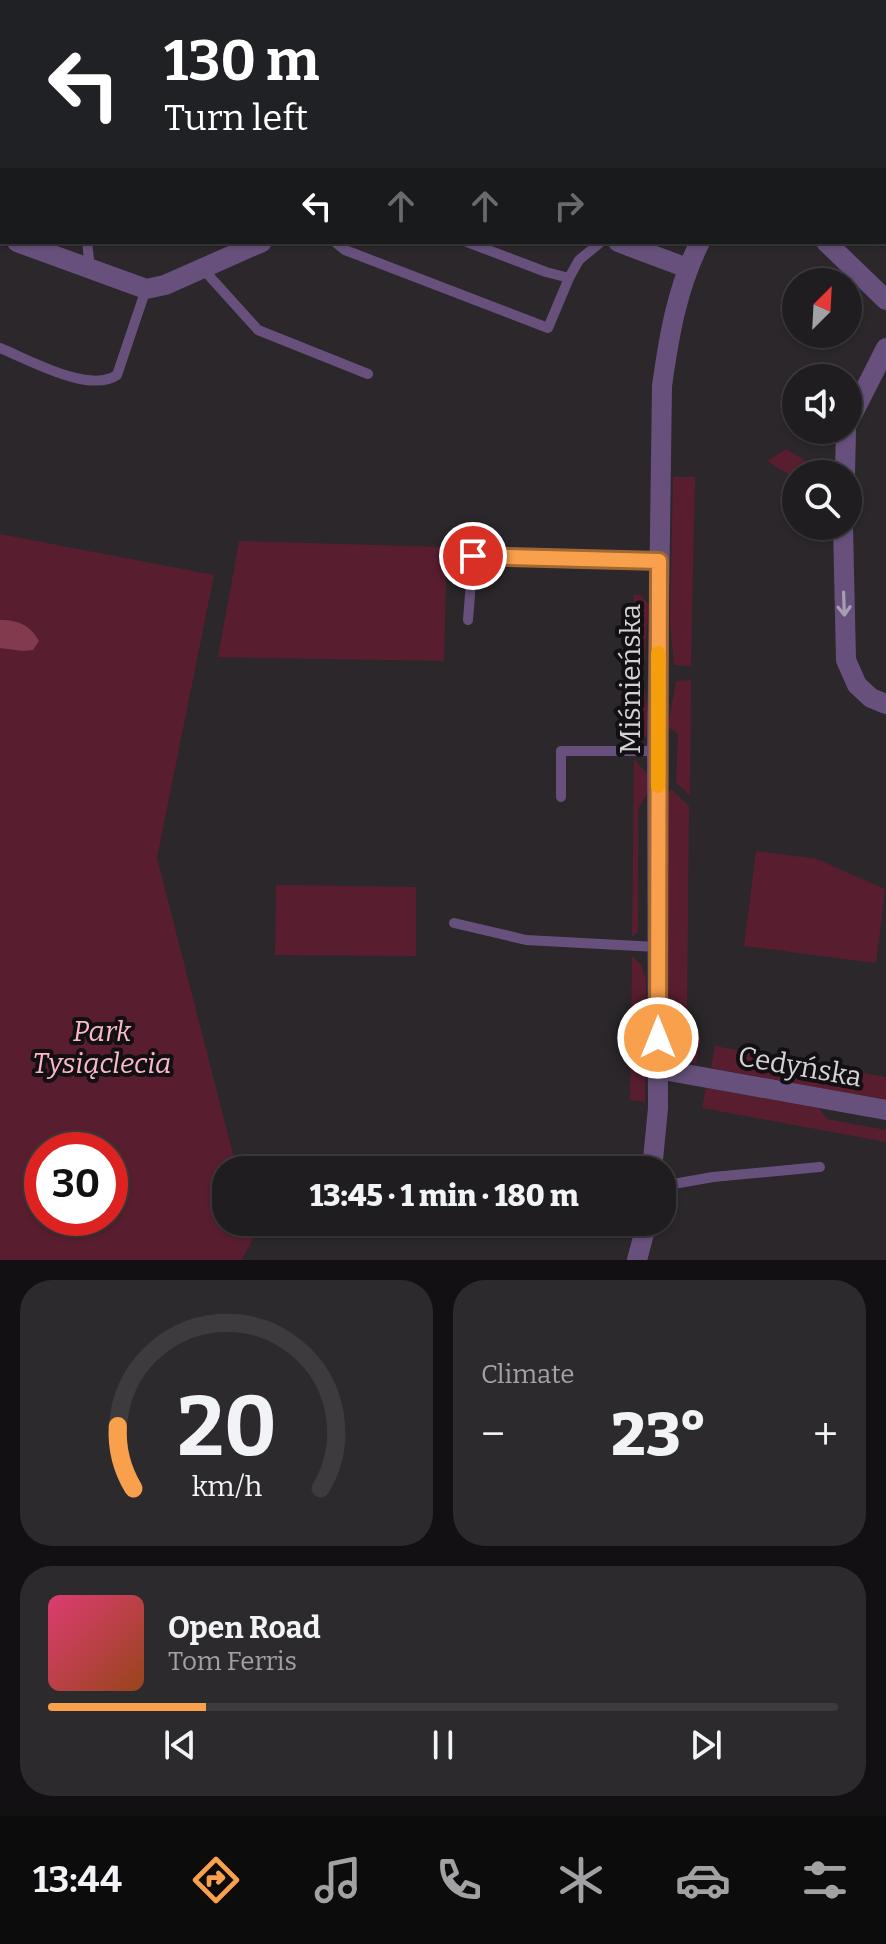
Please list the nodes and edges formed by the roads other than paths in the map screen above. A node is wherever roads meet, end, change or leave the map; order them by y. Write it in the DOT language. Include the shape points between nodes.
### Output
graph roads {
  1 [pos="22,244"];
  2 [pos="87,244"];
  3 [pos="257,244"];
  4 [pos="338,244"];
  5 [pos="472,244"];
  6 [pos="599,244"];
  7 [pos="623,244"];
  8 [pos="699,244"];
  9 [pos="828,244"];
  10 [pos="202,268"];
  11 [pos="687,268"];
  12 [pos="91,270"];
  13 [pos="569,278"];
  14 [pos="146,289"];
  15 [pos="886,300"];
  16 [pos="0,348"];
  17 [pos="886,348"];
  18 [pos="368,374"];
  19 [pos="862,395"];
  20 [pos="843,540"];
  21 [pos="659,561"];
  22 [pos="468,620"];
  23 [pos="886,704"];
  24 [pos="657,751"];
  25 [pos="561,797"];
  26 [pos="454,923"];
  27 [pos="657,947"];
  28 [pos="658,1069"];
  29 [pos="886,1110"];
  30 [pos="653,1156"];
  31 [pos="820,1167"];
  32 [pos="676,1184"];
  33 [pos="643,1236"];
  34 [pos="637,1260"];
  1 -- 12 [label="street"];
  2 -- 12 [label="lane"];
  3 -- 10 [label="street"];
  4 -- 13 [label="lane" via="548,328"];
  5 -- 13 [label="lane"];
  6 -- 13 [label="lane" via="579,260"];
  7 -- 11 [label="street"];
  8 -- 11 [label="street, Miśnieńska"];
  9 -- 15 [label="street"];
  10 -- 14 [label="street"];
  10 -- 18 [label="lane" via="258,330"];
  11 -- 21 [label="street, Miśnieńska" via="670,327 662,386"];
  12 -- 14 [label="street"];
  14 -- 16 [label="lane" via="117,375 108,381 79,379"];
  17 -- 19 [label="street"];
  20 -- 23 [label="street, one-way" via="846,660 857,685"];
  21 -- 22 [label="lane" via="473,556"];
  21 -- 24 [label="street, Miśnieńska"];
  24 -- 25 [label="lane" via="561,751"];
  24 -- 27 [label="street, Miśnieńska"];
  26 -- 27 [label="lane" via="526,940"];
  27 -- 28 [label="street, Miśnieńska"];
  28 -- 29 [label="street, Cedyńska"];
  28 -- 30 [label="street, Miśnieńska"];
  31 -- 32 [label="lane"];
  33 -- 34 [label="street"];
}
